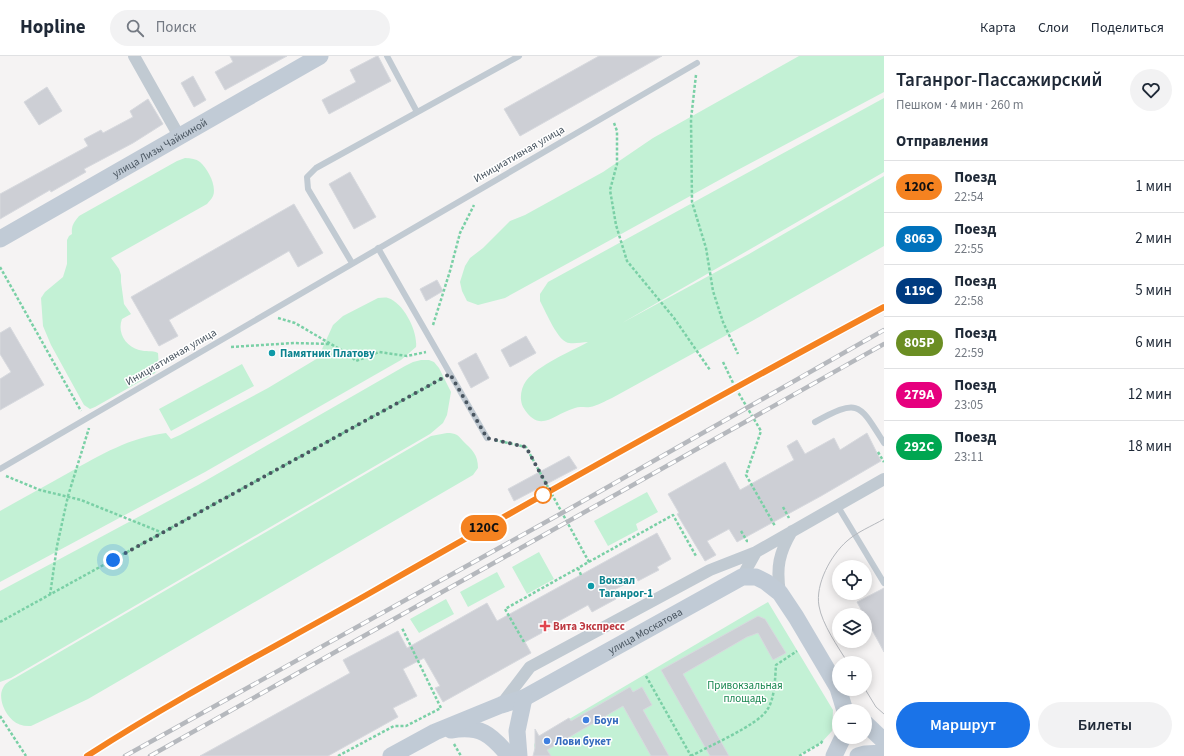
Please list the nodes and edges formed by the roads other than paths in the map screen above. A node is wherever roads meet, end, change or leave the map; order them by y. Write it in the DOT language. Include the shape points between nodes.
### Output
graph roads {
  1 [pos="134,56"];
  2 [pos="320,56"];
  3 [pos="387,56"];
  4 [pos="519,56"];
  5 [pos="697,63"];
  6 [pos="417,112"];
  7 [pos="179,136"];
  8 [pos="0,239"];
  9 [pos="378,248"];
  10 [pos="352,263"];
  11 [pos="815,422"];
  12 [pos="487,438"];
  13 [pos="884,443"];
  14 [pos="0,469"];
  15 [pos="884,479"];
  16 [pos="837,505"];
  17 [pos="793,530"];
  18 [pos="756,552"];
  19 [pos="742,578"];
  20 [pos="884,583"];
  21 [pos="780,593"];
  22 [pos="530,667"];
  23 [pos="832,678"];
  24 [pos="524,698"];
  25 [pos="501,705"];
  26 [pos="872,730"];
  27 [pos="435,732"];
  28 [pos="884,741"];
  29 [pos="839,744"];
  30 [pos="884,753"];
  31 [pos="393,755"];
  32 [pos="509,756"];
  33 [pos="519,756"];
  34 [pos="834,756"];
  35 [pos="858,756"];
  1 -- 7 [label="street"];
  2 -- 7 [label="main road, улица Лизы Чайкиной"];
  3 -- 6 [label="lane"];
  4 -- 6 [label="lane"];
  5 -- 9 [label="lane, Инициативная улица"];
  6 -- 10 [label="lane" via="316,168 307,177 308,189"];
  7 -- 8 [label="main road, улица Лизы Чайкиной"];
  9 -- 10 [label="lane, Инициативная улица"];
  9 -- 12 [label="lane"];
  10 -- 14 [label="lane, Инициативная улица"];
  11 -- 13 [label="lane" via="836,410 856,408 866,415"];
  15 -- 16 [label="street, улица Москатова"];
  16 -- 17 [label="street, улица Москатова"];
  16 -- 20 [label="lane"];
  17 -- 18 [label="street, улица Москатова"];
  17 -- 21 [label="street" via="778,561 777,578"];
  18 -- 19 [label="street"];
  18 -- 22 [label="street, улица Москатова" via="710,570"];
  19 -- 21 [label="main road" via="756,577"];
  19 -- 24 [label="main road, улица Москатова"];
  21 -- 23 [label="main road"];
  22 -- 24 [label="street"];
  22 -- 25 [label="street, улица Москатова"];
  24 -- 25 [label="main road, улица Москатова"];
  24 -- 33 [label="main road" via="517,731"];
  25 -- 27 [label="main road, улица Москатова"];
  26 -- 28 [label="main road"];
  27 -- 31 [label="main road, улица Москатова"];
  27 -- 32 [label="main road" via="466,728 477,730 491,737"];
  29 -- 34 [label="main road"];
  30 -- 35 [label="main road"];
}
